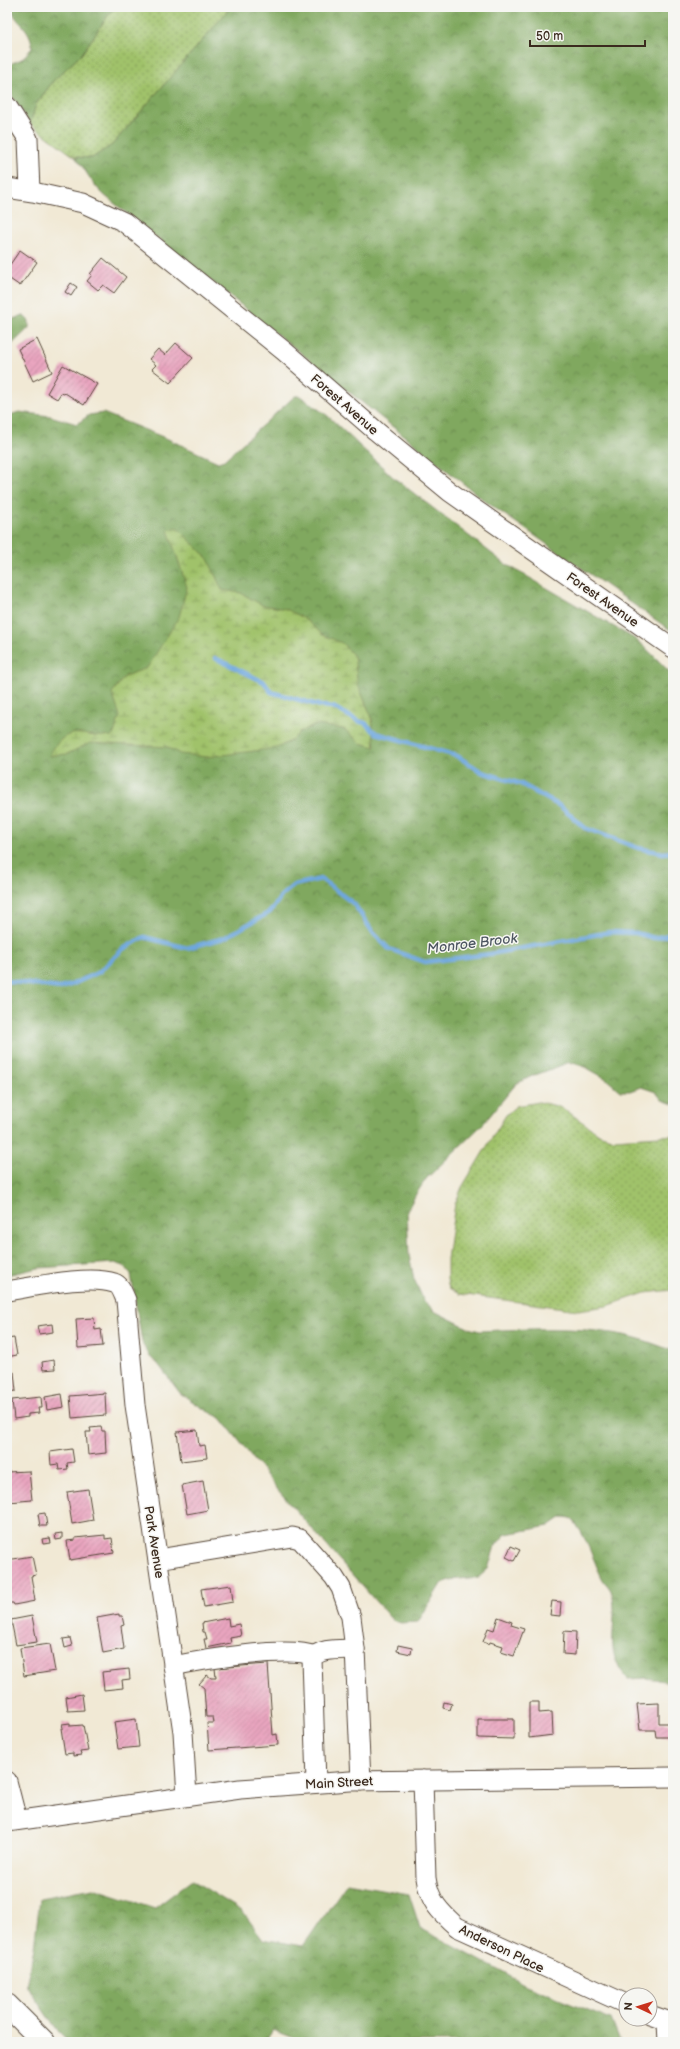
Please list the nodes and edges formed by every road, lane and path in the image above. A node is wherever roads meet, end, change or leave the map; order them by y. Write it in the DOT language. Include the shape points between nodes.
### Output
graph roads {
  1 [pos="7,106"];
  2 [pos="7,188"];
  3 [pos="30,191"];
  4 [pos="673,648"];
  5 [pos="7,1291"];
  6 [pos="158,1559"];
  7 [pos="355,1649"];
  8 [pos="314,1656"];
  9 [pos="173,1666"];
  10 [pos="673,1777"];
  11 [pos="361,1780"];
  12 [pos="423,1780"];
  13 [pos="7,1781"];
  14 [pos="316,1783"];
  15 [pos="187,1796"];
  16 [pos="12,1821"];
  17 [pos="618,2000"];
  18 [pos="7,2005"];
  19 [pos="663,2020"];
  20 [pos="7,2027"];
  21 [pos="36,2042"];
  22 [pos="44,2042"];
  23 [pos="668,2042"];
  1 -- 3 [label="street" via="28,139"];
  2 -- 3 [label="street, Forest Avenue"];
  3 -- 4 [label="street, Forest Avenue" via="83,203 124,222 284,351 450,492"];
  5 -- 6 [label="street, Park Avenue" via="93,1280 114,1283 121,1289 126,1300 134,1398"];
  6 -- 7 [label="street" via="292,1537 299,1538 341,1588 351,1617"];
  6 -- 9 [label="street, Park Avenue"];
  7 -- 8 [label="street" via="322,1652"];
  7 -- 11 [label="street"];
  8 -- 9 [label="street" via="296,1652 240,1656"];
  8 -- 14 [label="street" via="311,1668"];
  9 -- 15 [label="street, Park Avenue" via="183,1732"];
  10 -- 12 [label="street, Main Street"];
  11 -- 12 [label="street, Main Street"];
  11 -- 14 [label="street, Main Street"];
  12 -- 17 [label="street, Anderson Place" via="426,1878 428,1892 441,1914 457,1927"];
  13 -- 16 [label="street"];
  14 -- 15 [label="street, Main Street"];
  15 -- 16 [label="street, Main Street"];
  18 -- 22 [label="main road"];
  19 -- 23 [label="street"];
  20 -- 21 [label="main road"];
}
